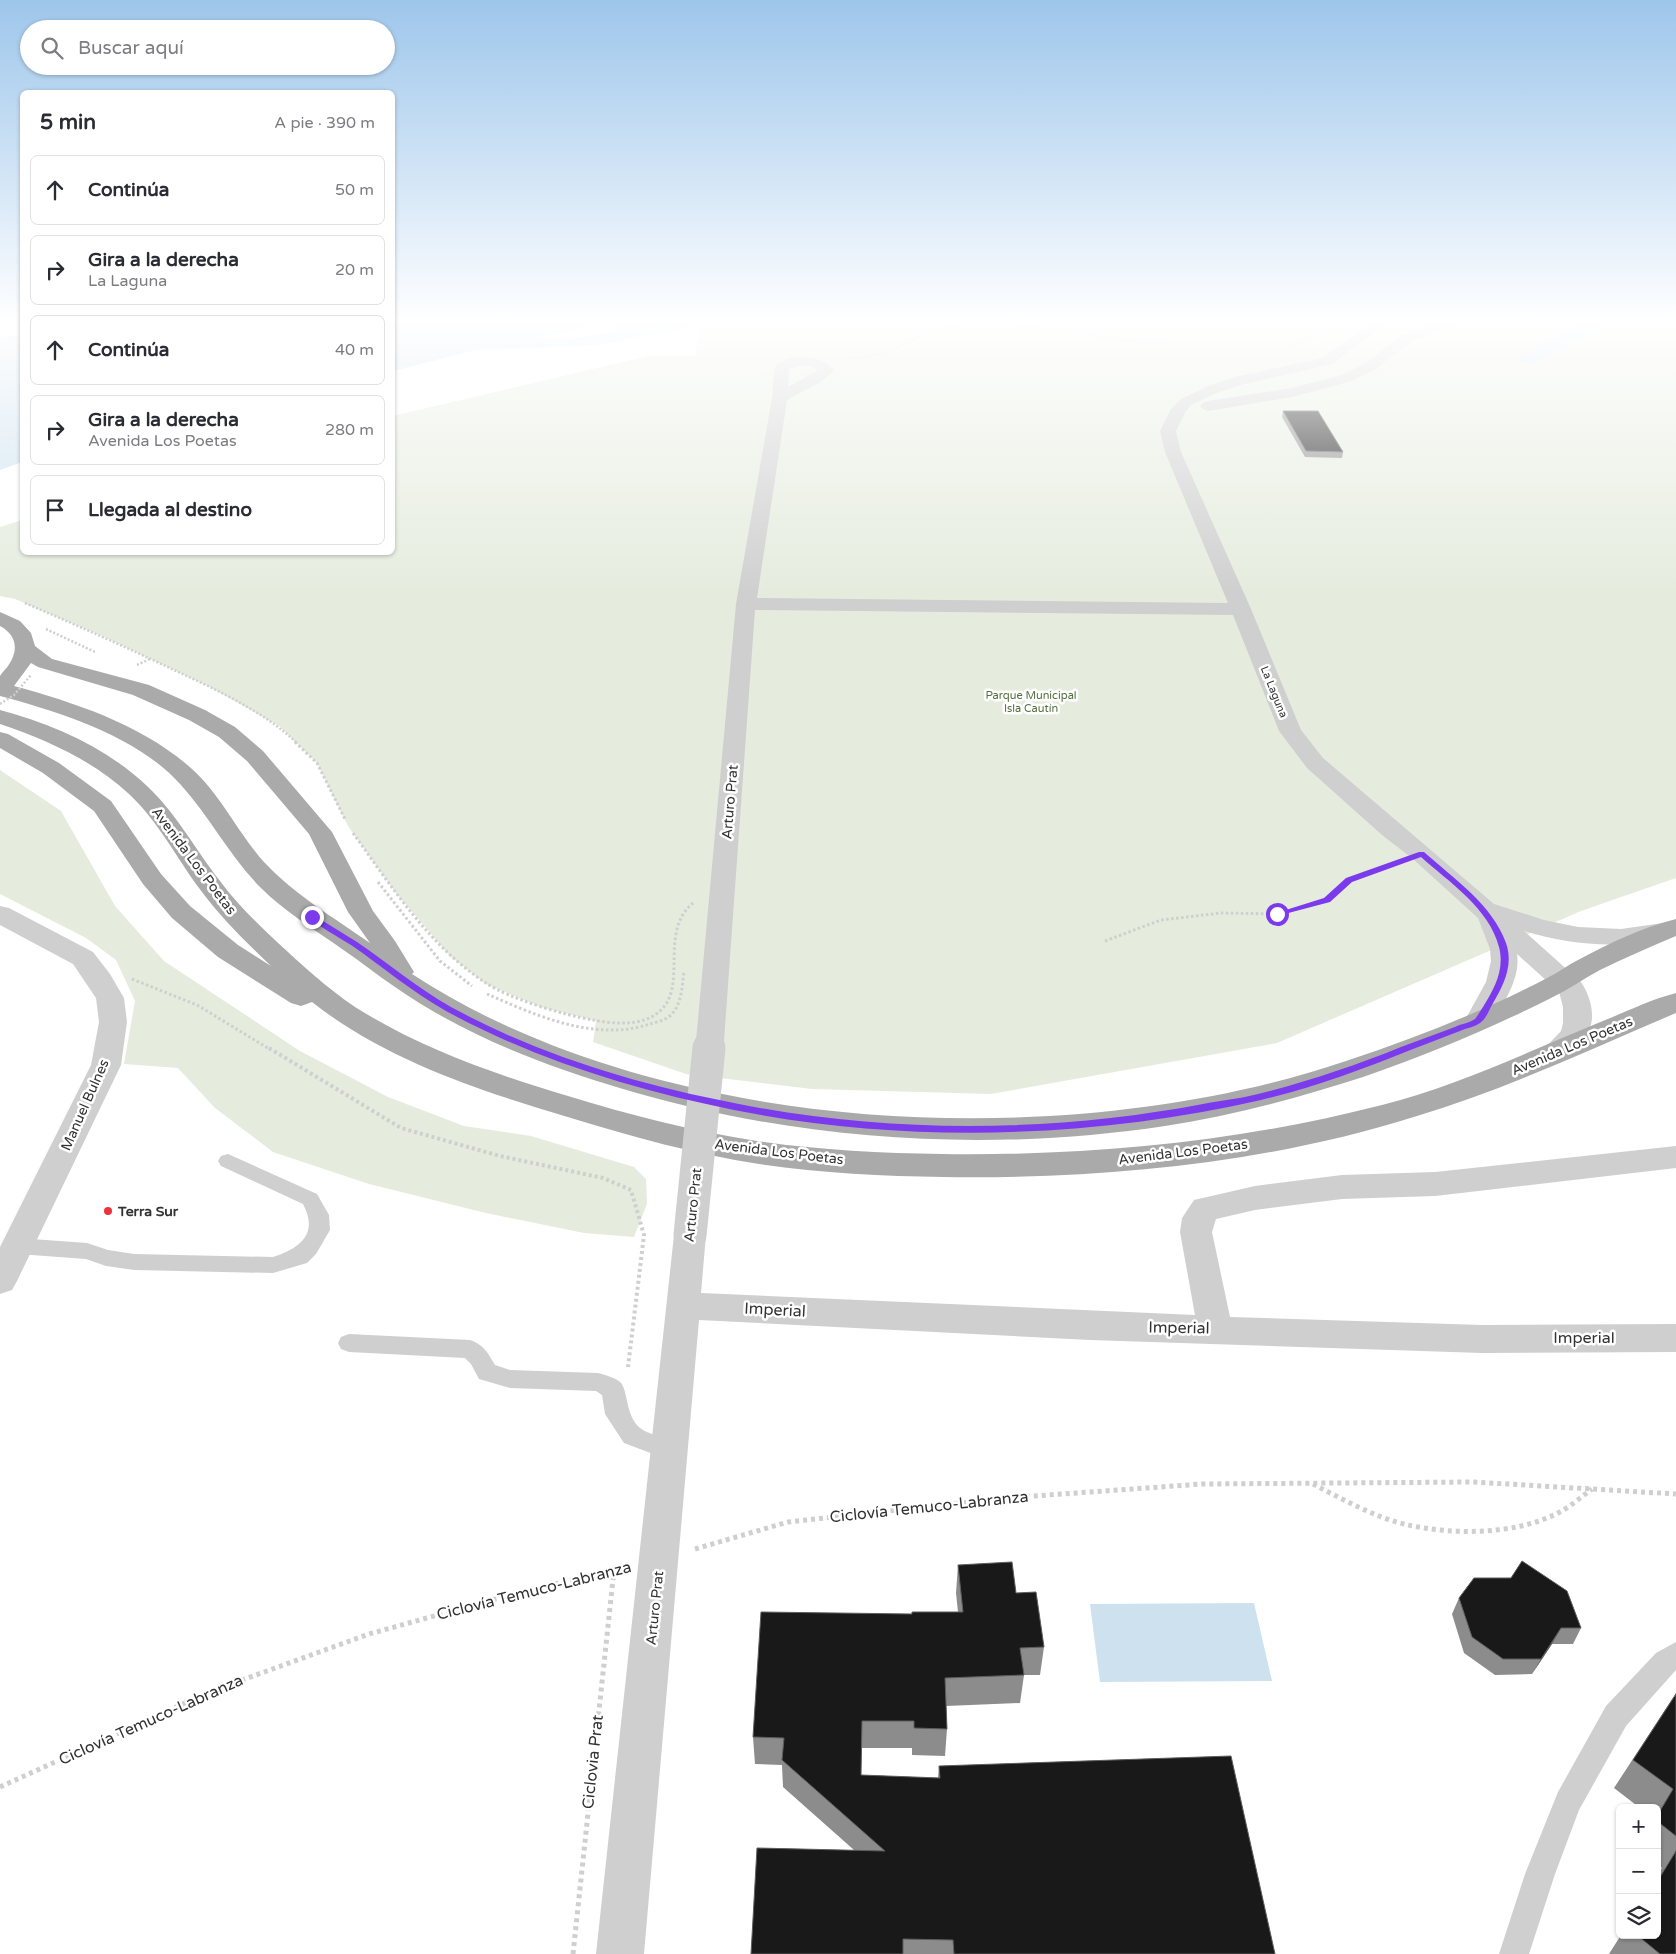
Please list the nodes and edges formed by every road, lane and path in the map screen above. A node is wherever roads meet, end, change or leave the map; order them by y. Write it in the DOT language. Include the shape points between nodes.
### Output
graph roads {
  1 [pos="778,411"];
  2 [pos="1178,411"];
  3 [pos="1190,411"];
  4 [pos="1176,418"];
  5 [pos="746,604"];
  6 [pos="1241,609"];
  7 [pos="0,618"];
  8 [pos="25,664"];
  9 [pos="0,688"];
  10 [pos="0,704"];
  11 [pos="0,717"];
  12 [pos="0,738"];
  13 [pos="1422,854"];
  14 [pos="1478,904"];
  15 [pos="683,911"];
  16 [pos="0,914"];
  17 [pos="1673,928"];
  18 [pos="1105,941"];
  19 [pos="83,958"];
  20 [pos="1564,981"];
  21 [pos="406,982"];
  22 [pos="1676,1002"];
  23 [pos="664,1008"];
  24 [pos="1479,1020"];
  25 [pos="372,1030"];
  26 [pos="1556,1052"];
  27 [pos="1676,1157"];
  28 [pos="228,1161"];
  29 [pos="18,1246"];
  30 [pos="0,1281"];
  31 [pos="683,1306"];
  32 [pos="1215,1329"];
  33 [pos="1676,1338"];
  34 [pos="349,1343"];
  35 [pos="621,1419"];
  36 [pos="669,1450"];
  37 [pos="1312,1483"];
  38 [pos="1593,1489"];
  39 [pos="1676,1494"];
  40 [pos="660,1558"];
  41 [pos="614,1570"];
  42 [pos="1676,1655"];
  43 [pos="0,1787"];
  44 [pos="573,1954"];
  45 [pos="620,1954"];
  46 [pos="1514,1954"];
  1 -- 5 [label="street, Arturo Prat"];
  2 -- 4 [label="street, La Laguna"];
  3 -- 4 [label="street"];
  4 -- 6 [label="street, La Laguna" via="1168,432 1173,452"];
  5 -- 6 [label="street"];
  5 -- 31 [label="street, Arturo Prat, bridge" via="710,1041"];
  6 -- 13 [label="street, La Laguna" via="1290,731 1314,763"];
  7 -- 8 [label="main road" via="18,629 24,638"];
  8 -- 9 [label="main road"];
  8 -- 10 [label="path, bridge" via="14,695"];
  8 -- 21 [label="main road" via="45,663 141,690 227,732 255,756 320,832 361,912"];
  9 -- 21 [label="main road" via="99,722 183,773 274,887"];
  11 -- 25 [label="main road, Avenida Los Poetas" via="47,733 98,758 119,774 159,812 217,896 241,923 315,991"];
  12 -- 25 [label="main road" via="51,768 103,806 152,878 181,912 228,951 299,996"];
  13 -- 14 [label="street, La Laguna"];
  13 -- 18 [label="path" via="1349,880 1327,900 1277,914 1221,913 1161,920"];
  14 -- 17 [label="street" via="1518,921 1585,936 1631,936"];
  14 -- 20 [label="street"];
  14 -- 24 [label="street" via="1497,931 1505,959 1498,987"];
  15 -- 23 [label="path" via="678,923 670,996"];
  16 -- 19 [label="street, Manuel Bulnes"];
  17 -- 20 [label="main road" via="1586,966"];
  19 -- 29 [label="street, Manuel Bulnes" via="110,998 113,1022 106,1065"];
  19 -- 35 [label="path" via="197,1006 401,1128 500,1156 603,1178 631,1190 644,1234"];
  20 -- 24 [label="main road"];
  20 -- 26 [label="street" via="1576,1000 1578,1024 1574,1034"];
  21 -- 24 [label="main road" via="496,1033 608,1076 670,1093 805,1118 948,1128 1091,1124 1212,1107 1344,1072"];
  22 -- 26 [label="main road, Avenida Los Poetas"];
  25 -- 26 [label="main road, Avenida Los Poetas" via="474,1075 666,1134 738,1150 811,1158 959,1166 1108,1162 1252,1144 1387,1115 1448,1096"];
  27 -- 32 [label="street" via="1435,1184 1342,1187 1206,1208 1198,1218 1196,1232"];
  28 -- 29 [label="lane" via="310,1200 319,1215 320,1230 300,1257 273,1265 134,1262 87,1251"];
  29 -- 30 [label="street, Manuel Bulnes"];
  31 -- 32 [label="street, Imperial"];
  31 -- 36 [label="street, Arturo Prat"];
  32 -- 33 [label="street, Imperial" via="1482,1338"];
  34 -- 35 [label="lane" via="470,1349 487,1372 510,1379 598,1382 613,1389"];
  35 -- 36 [label="lane" via="632,1436"];
  36 -- 40 [label="street, Arturo Prat"];
  37 -- 38 [label="path, Ciclovía Temuco-Labranza" via="1474,1482"];
  37 -- 38 [label="path" via="1358,1507 1407,1525 1472,1532 1518,1528 1558,1513"];
  37 -- 40 [label="path, Ciclovía Temuco-Labranza" via="1202,1484 1006,1498 788,1522"];
  38 -- 39 [label="path"];
  40 -- 41 [label="path, Ciclovía Temuco-Labranza"];
  40 -- 45 [label="street, Arturo Prat"];
  41 -- 43 [label="path, Ciclovía Temuco-Labranza" via="369,1634 209,1692"];
  41 -- 44 [label="path, Ciclovia Prat"];
  42 -- 46 [label="lane" via="1664,1662 1616,1716 1568,1802"];
}
